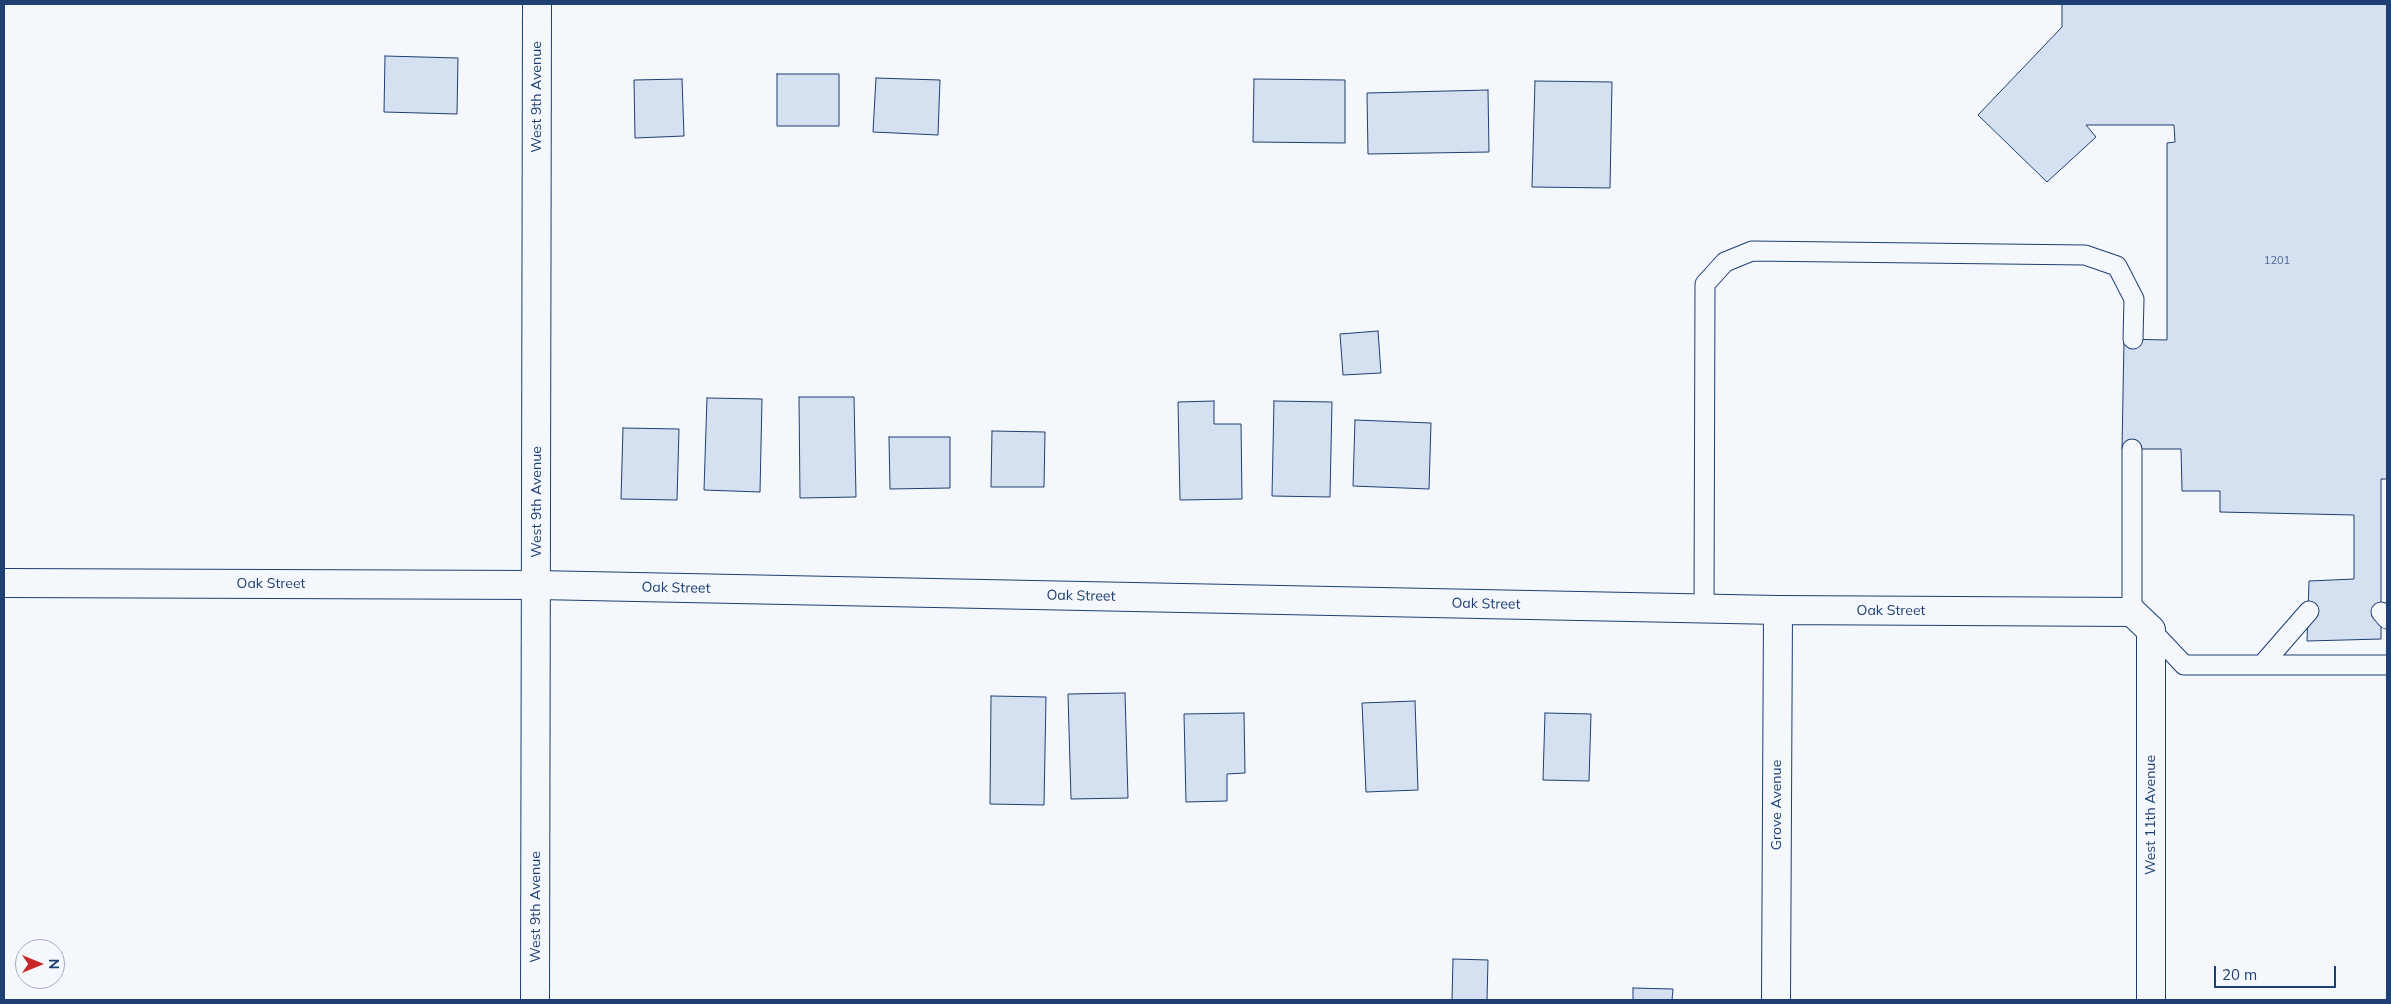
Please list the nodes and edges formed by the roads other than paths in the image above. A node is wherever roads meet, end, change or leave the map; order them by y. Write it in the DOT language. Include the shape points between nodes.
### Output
graph roads {
  1 [pos="537,4"];
  2 [pos="2133,340"];
  3 [pos="2132,449"];
  4 [pos="4,582"];
  5 [pos="537,585"];
  6 [pos="1704,608"];
  7 [pos="1778,610"];
  8 [pos="2309,611"];
  9 [pos="2142,621"];
  10 [pos="2262,665"];
  11 [pos="2387,665"];
  12 [pos="535,1000"];
  13 [pos="1776,1000"];
  14 [pos="2151,1000"];
  1 -- 5 [label="street, West 9th Avenue"];
  2 -- 6 [label="lane" via="2134,299 2117,266 2085,255 1752,250 1724,262 1706,284"];
  3 -- 9 [label="lane"];
  4 -- 5 [label="street, Oak Street"];
  5 -- 6 [label="street, Oak Street"];
  5 -- 12 [label="street, West 9th Avenue"];
  6 -- 7 [label="street, Oak Street"];
  7 -- 9 [label="street, Oak Street"];
  7 -- 13 [label="street, Grove Avenue"];
  8 -- 10 [label="lane"];
  9 -- 10 [label="lane" via="2184,665"];
  9 -- 14 [label="street, West 11th Avenue"];
  10 -- 11 [label="lane"];
}
